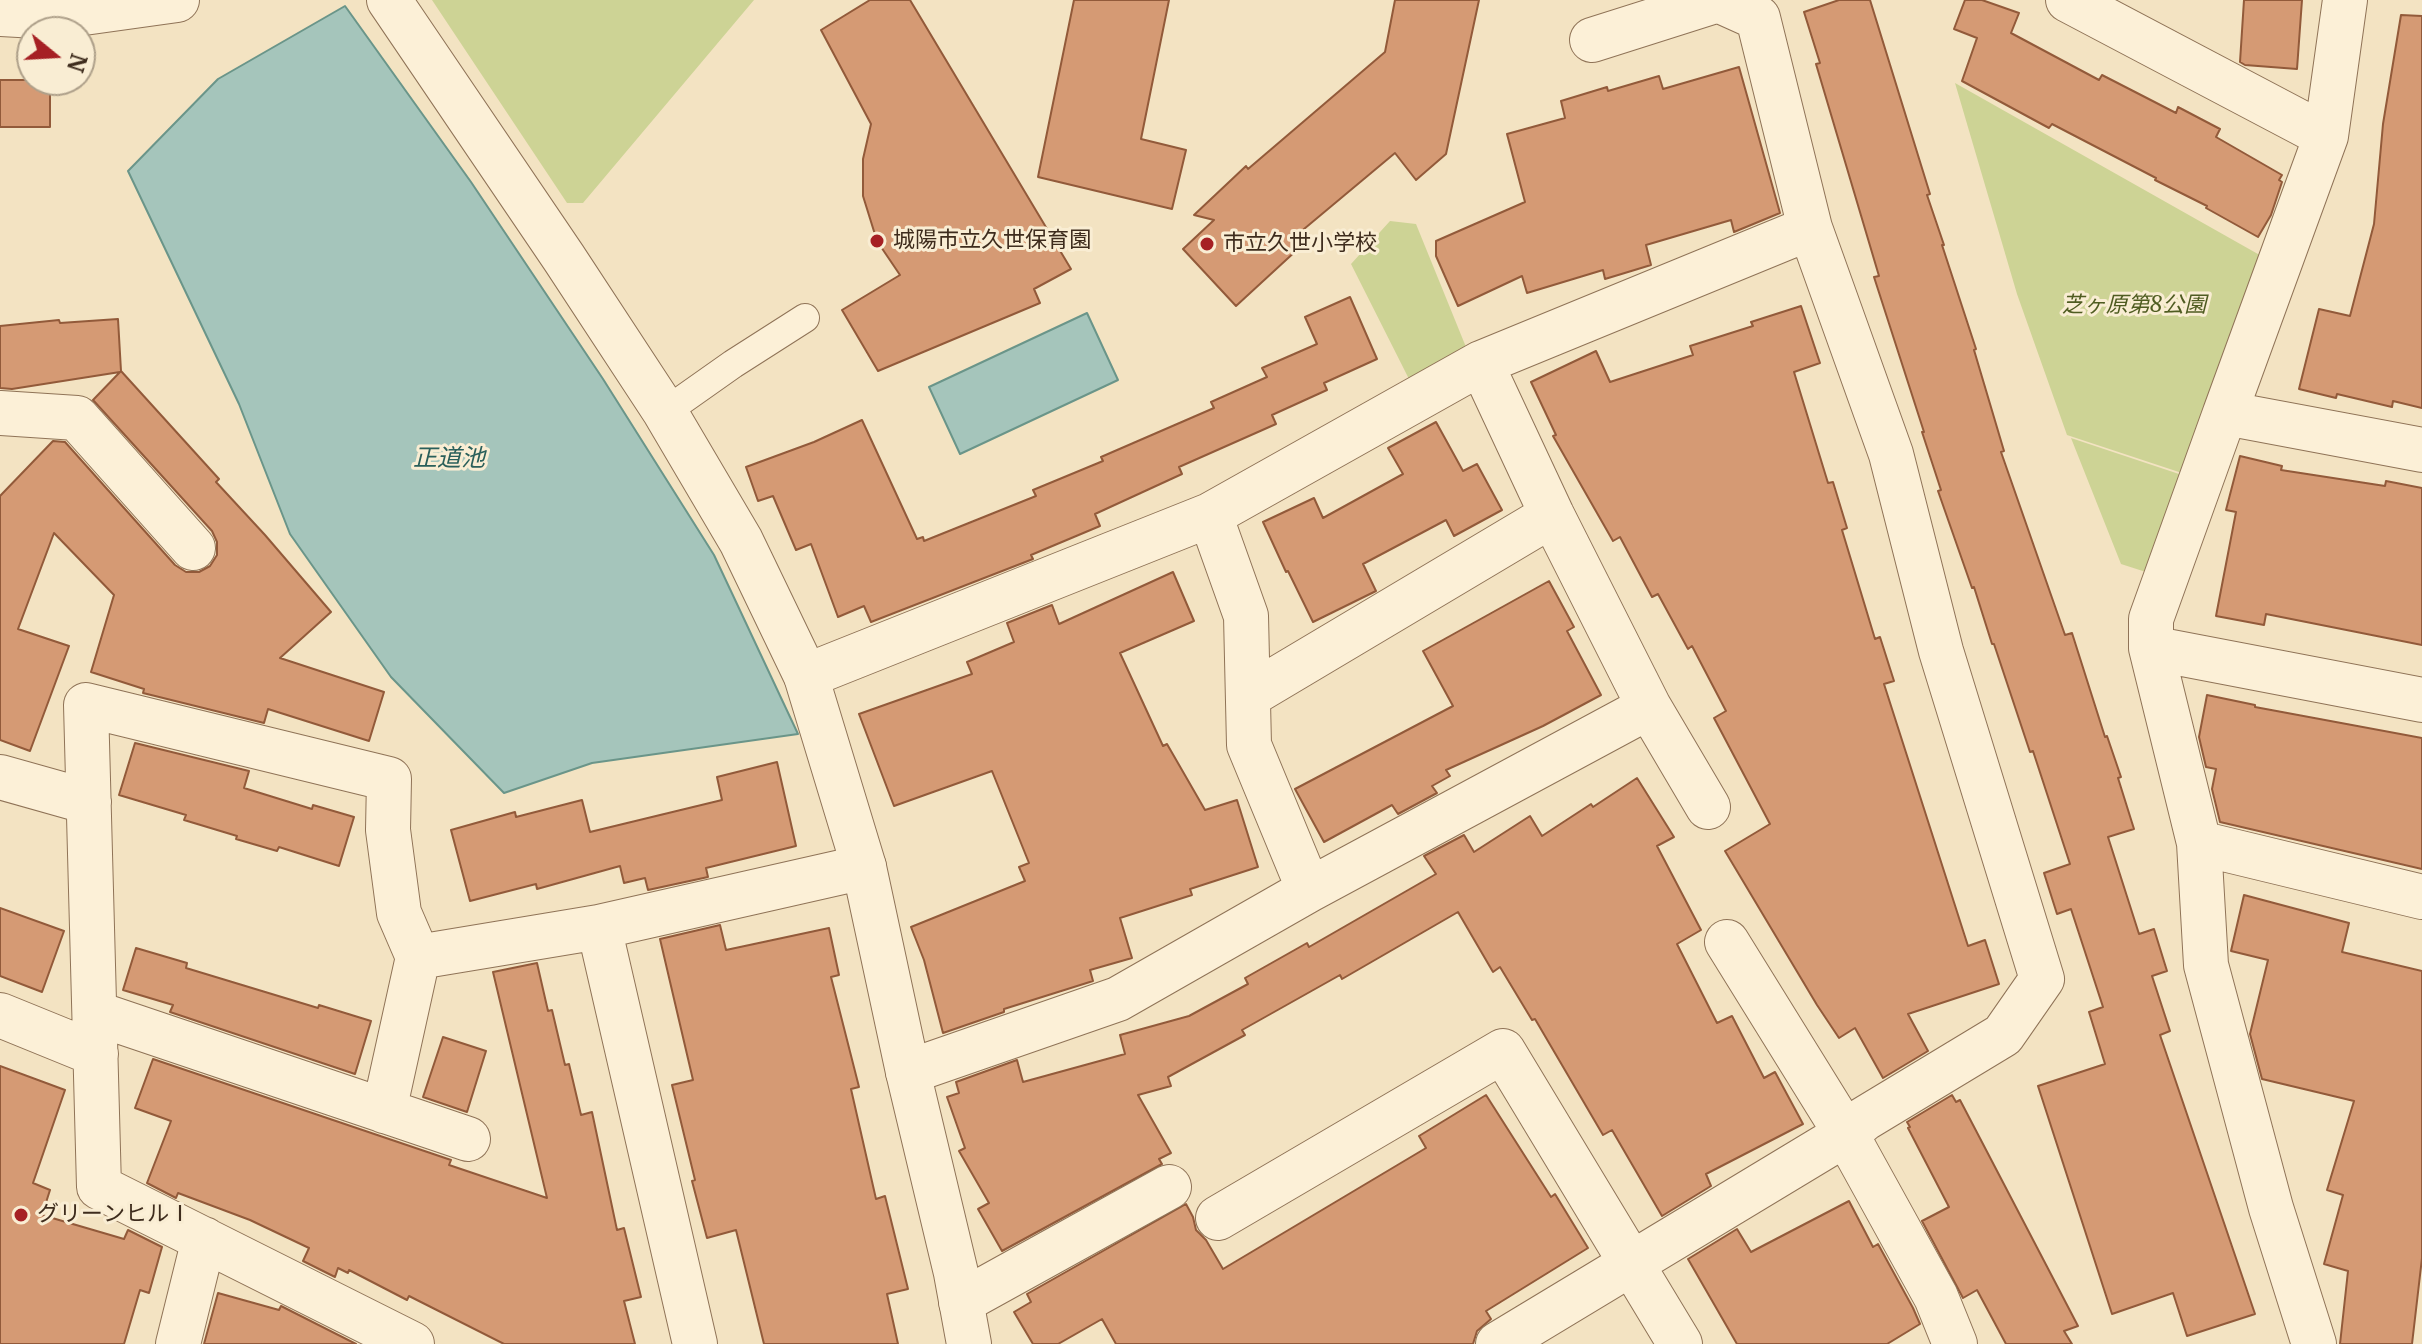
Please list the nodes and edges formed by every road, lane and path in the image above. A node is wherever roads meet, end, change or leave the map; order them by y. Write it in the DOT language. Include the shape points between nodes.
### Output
graph roads {
  1 [pos="177,0"];
  2 [pos="389,0"];
  3 [pos="2345,0"];
  4 [pos="2083,4"];
  5 [pos="89,7"];
  6 [pos="0,14"];
  7 [pos="1592,40"];
  8 [pos="2326,136"];
  9 [pos="1810,228"];
  10 [pos="805,318"];
  11 [pos="1481,363"];
  12 [pos="665,412"];
  13 [pos="0,413"];
  14 [pos="2225,413"];
  15 [pos="2422,450"];
  16 [pos="1210,515"];
  17 [pos="1552,515"];
  18 [pos="193,548"];
  19 [pos="2151,648"];
  20 [pos="806,676"];
  21 [pos="1248,696"];
  22 [pos="2422,700"];
  23 [pos="1649,707"];
  24 [pos="0,777"];
  25 [pos="89,802"];
  26 [pos="1708,807"];
  27 [pos="2199,843"];
  28 [pos="864,867"];
  29 [pos="1309,890"];
  30 [pos="2422,897"];
  31 [pos="599,927"];
  32 [pos="1727,942"];
  33 [pos="418,957"];
  34 [pos="0,1015"];
  35 [pos="95,1033"];
  36 [pos="908,1072"];
  37 [pos="384,1111"];
  38 [pos="1846,1134"];
  39 [pos="468,1139"];
  40 [pos="1169,1187"];
  41 [pos="1218,1218"];
  42 [pos="204,1239"];
  43 [pos="1631,1265"];
  44 [pos="961,1302"];
  45 [pos="178,1344"];
  46 [pos="412,1344"];
  47 [pos="695,1344"];
  48 [pos="969,1344"];
  49 [pos="1498,1344"];
  50 [pos="1680,1344"];
  51 [pos="1955,1344"];
  52 [pos="2314,1344"];
  1 -- 5 [label="street"];
  2 -- 12 [label="street"];
  3 -- 8 [label="street"];
  4 -- 8 [label="street"];
  5 -- 6 [label="street" via="55,17"];
  7 -- 9 [label="street" via="1718,0 1758,18"];
  8 -- 14 [label="street"];
  9 -- 11 [label="street"];
  9 -- 38 [label="street" via="1891,454 1941,651 2042,979 2003,1035"];
  10 -- 12 [label="lane"];
  11 -- 16 [label="street"];
  11 -- 17 [label="street"];
  12 -- 20 [label="street" via="741,541"];
  13 -- 18 [label="street" via="77,418"];
  14 -- 15 [label="street"];
  14 -- 19 [label="street" via="2151,619"];
  16 -- 20 [label="street"];
  16 -- 21 [label="street" via="1246,616"];
  17 -- 21 [label="street"];
  17 -- 23 [label="street"];
  19 -- 22 [label="street"];
  19 -- 27 [label="street"];
  20 -- 28 [label="street"];
  21 -- 29 [label="street" via="1249,745"];
  23 -- 26 [label="street"];
  23 -- 29 [label="street"];
  24 -- 25 [label="street"];
  25 -- 33 [label="street" via="86,705 389,779 388,830 399,913"];
  25 -- 35 [label="street"];
  27 -- 30 [label="street"];
  27 -- 52 [label="street" via="2206,965 2271,1208"];
  28 -- 31 [label="street"];
  28 -- 36 [label="street"];
  29 -- 36 [label="street" via="1118,999"];
  31 -- 33 [label="street"];
  31 -- 47 [label="street"];
  32 -- 38 [label="street"];
  33 -- 37 [label="street"];
  34 -- 35 [label="street"];
  35 -- 37 [label="street"];
  35 -- 42 [label="street" via="99,1187"];
  36 -- 44 [label="street"];
  37 -- 39 [label="street"];
  38 -- 43 [label="street"];
  38 -- 51 [label="street" via="1936,1297"];
  40 -- 44 [label="street"];
  41 -- 43 [label="street" via="1503,1051"];
  42 -- 45 [label="street"];
  42 -- 46 [label="street"];
  43 -- 49 [label="street"];
  43 -- 50 [label="street"];
  44 -- 48 [label="street"];
}
